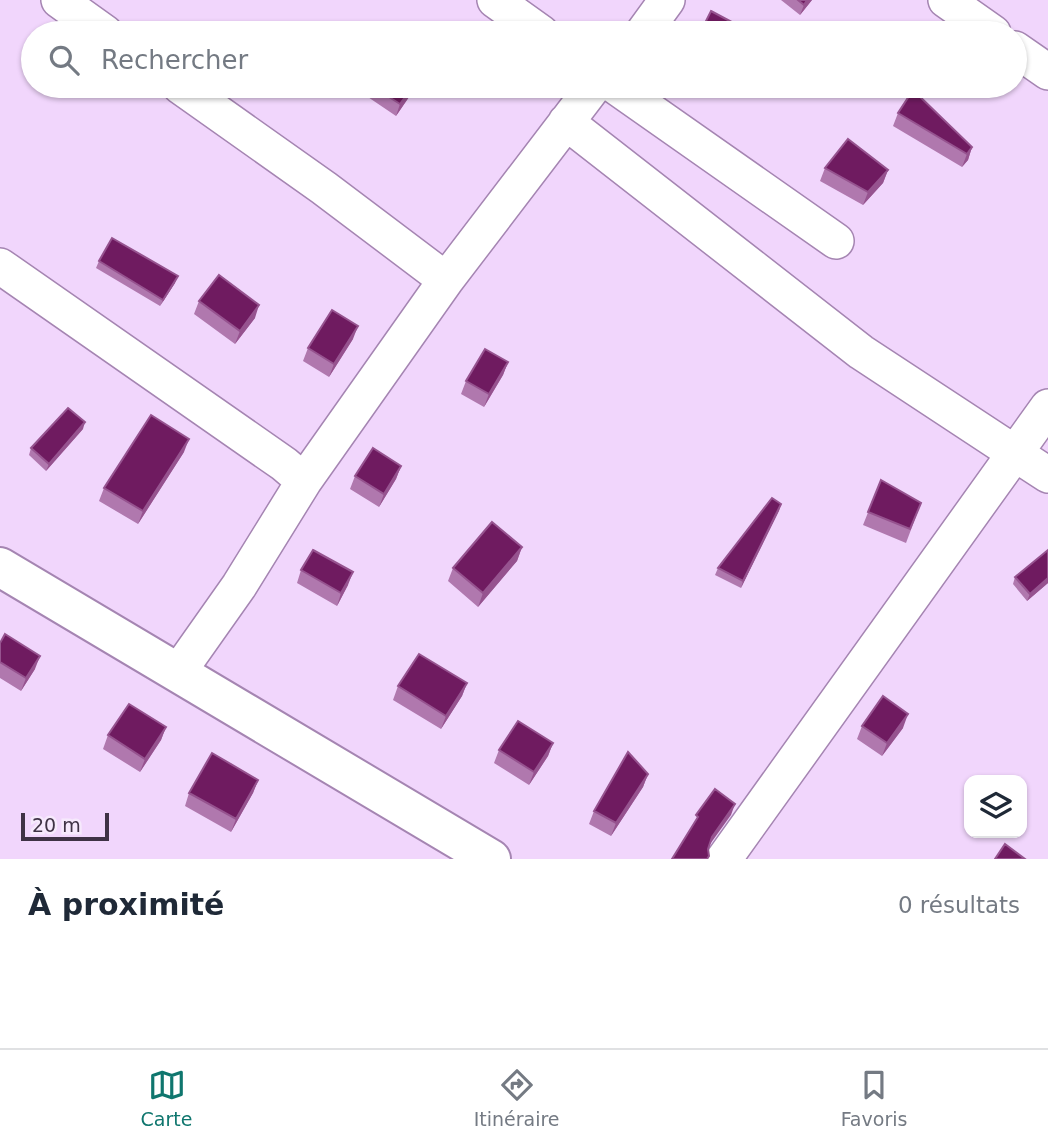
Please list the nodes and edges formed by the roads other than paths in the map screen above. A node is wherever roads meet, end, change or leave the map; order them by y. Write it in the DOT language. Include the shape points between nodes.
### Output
graph roads {
  1 [pos="59,0"];
  2 [pos="495,0"];
  3 [pos="667,0"];
  4 [pos="946,0"];
  5 [pos="88,21"];
  6 [pos="524,21"];
  7 [pos="652,21"];
  8 [pos="976,21"];
  9 [pos="1027,57"];
  10 [pos="1048,72"];
  11 [pos="197,98"];
  12 [pos="585,98"];
  13 [pos="632,98"];
  14 [pos="566,122"];
  15 [pos="836,241"];
  16 [pos="0,266"];
  17 [pos="446,281"];
  18 [pos="1048,407"];
  19 [pos="1016,456"];
  20 [pos="1048,475"];
  21 [pos="304,481"];
  22 [pos="0,567"];
  23 [pos="179,671"];
  24 [pos="491,859"];
  25 [pos="724,859"];
  1 -- 5 [label="street"];
  2 -- 6 [label="street"];
  3 -- 7 [label="street"];
  4 -- 8 [label="street"];
  9 -- 10 [label="street"];
  11 -- 17 [label="street"];
  12 -- 14 [label="street"];
  13 -- 15 [label="street"];
  14 -- 17 [label="street"];
  14 -- 19 [label="street" via="861,352"];
  16 -- 21 [label="street"];
  17 -- 21 [label="street"];
  18 -- 19 [label="street"];
  19 -- 20 [label="street"];
  19 -- 25 [label="street"];
  21 -- 23 [label="street"];
  22 -- 23 [label="main road"];
  23 -- 24 [label="main road"];
}
